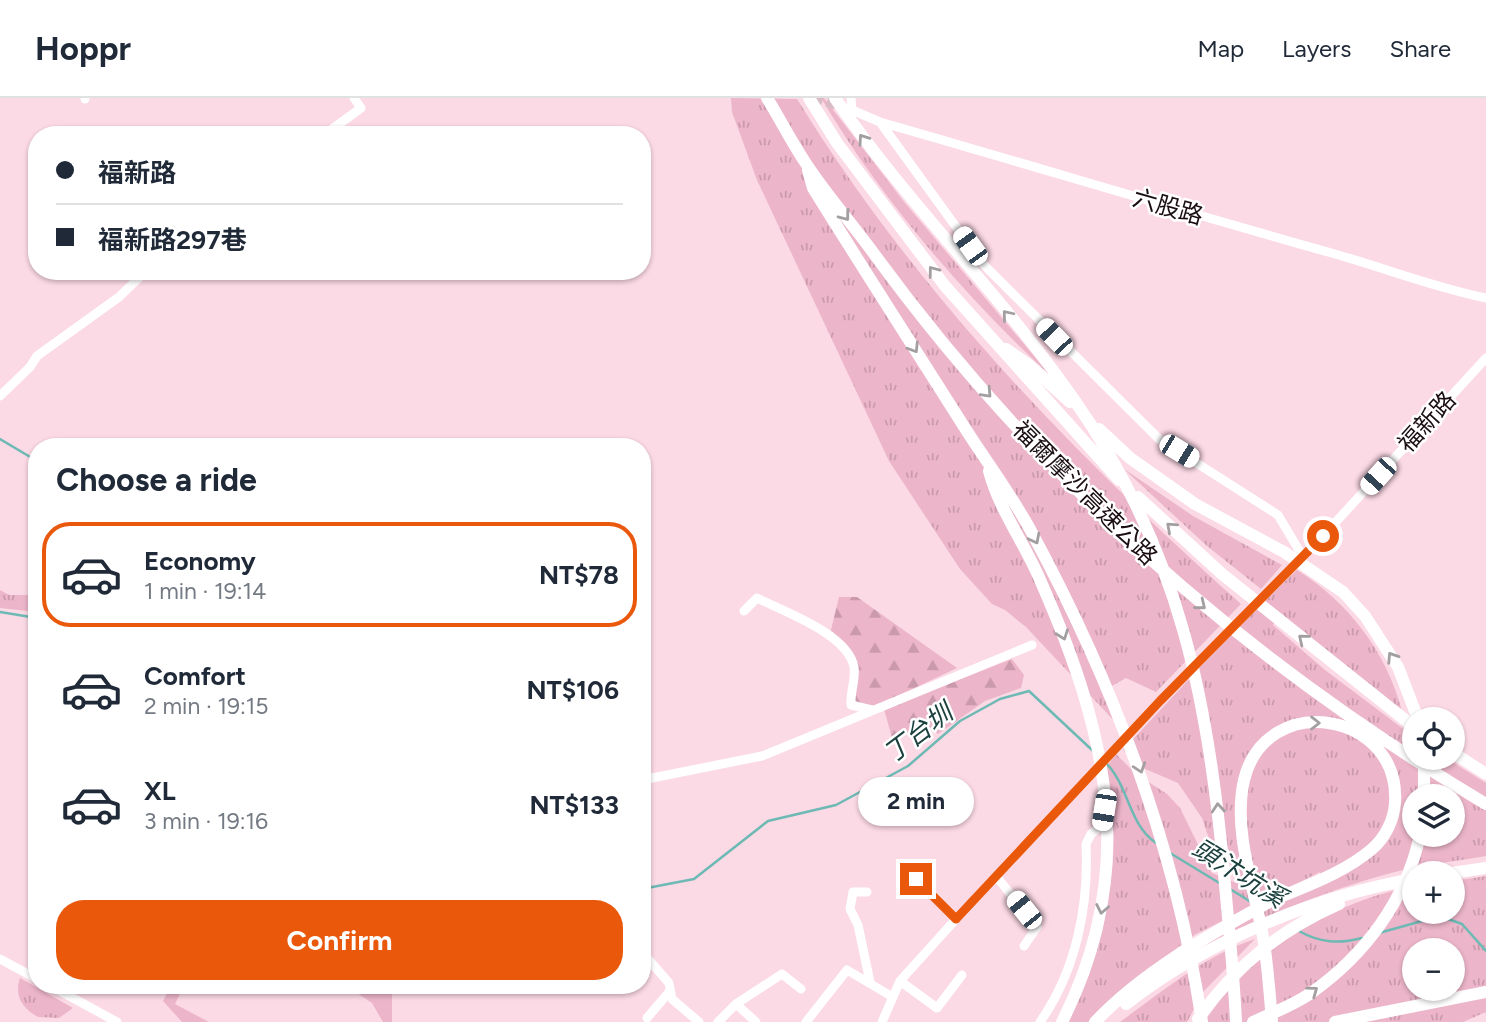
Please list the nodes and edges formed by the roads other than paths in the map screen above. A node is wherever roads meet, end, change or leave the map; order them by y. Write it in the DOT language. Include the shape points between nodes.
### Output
graph roads {
  1 [pos="354,98"];
  2 [pos="767,98"];
  3 [pos="809,98"];
  4 [pos="835,98"];
  5 [pos="851,98"];
  6 [pos="880,122"];
  7 [pos="336,126"];
  8 [pos="806,163"];
  9 [pos="137,280"];
  10 [pos="1486,298"];
  11 [pos="989,336"];
  12 [pos="1486,358"];
  13 [pos="0,396"];
  14 [pos="986,461"];
  15 [pos="1303,557"];
  16 [pos="744,611"];
  17 [pos="1032,645"];
  18 [pos="1413,707"];
  19 [pos="873,710"];
  20 [pos="1402,717"];
  21 [pos="1465,760"];
  22 [pos="1102,764"];
  23 [pos="1486,774"];
  24 [pos="651,778"];
  25 [pos="1486,804"];
  26 [pos="1416,847"];
  27 [pos="1486,868"];
  28 [pos="1465,871"];
  29 [pos="996,876"];
  30 [pos="916,879"];
  31 [pos="1402,882"];
  32 [pos="1402,883"];
  33 [pos="867,892"];
  34 [pos="956,919"];
  35 [pos="1024,946"];
  36 [pos="0,959"];
  37 [pos="651,960"];
  38 [pos="28,974"];
  39 [pos="962,975"];
  40 [pos="900,981"];
  41 [pos="870,982"];
  42 [pos="801,989"];
  43 [pos="670,991"];
  44 [pos="1486,992"];
  45 [pos="66,994"];
  46 [pos="891,996"];
  47 [pos="736,1004"];
  48 [pos="647,1018"];
  49 [pos="117,1022"];
  50 [pos="699,1022"];
  51 [pos="718,1022"];
  52 [pos="756,1022"];
  53 [pos="806,1022"];
  54 [pos="883,1022"];
  55 [pos="1040,1022"];
  56 [pos="1062,1022"];
  57 [pos="1095,1022"];
  58 [pos="1103,1022"];
  59 [pos="1196,1022"];
  60 [pos="1202,1022"];
  61 [pos="1236,1022"];
  62 [pos="1253,1022"];
  63 [pos="1272,1022"];
  64 [pos="1335,1022"];
  1 -- 7 [label="street" via="361,108"];
  2 -- 8 [label="highway, 福爾摩沙高速公路"];
  11 -- 3 [label="highway, 福爾摩沙高速公路, one-way" via="945,286"];
  61 -- 4 [label="highway, one-way" via="1206,717 1191,653 1152,537 1097,434 1065,386 898,185"];
  5 -- 6 [label="street, 六股路" via="852,110"];
  6 -- 10 [label="street, 六股路" via="1382,267 1432,286"];
  6 -- 15 [label="street" via="983,264 1159,439 1278,515"];
  8 -- 14 [label="highway, one-way" via="813,188"];
  8 -- 25 [label="highway, 福爾摩沙高速公路, one-way" via="958,362 1116,529 1268,658 1412,760"];
  9 -- 13 [label="street" via="37,356"];
  18 -- 11 [label="highway, one-way" via="1398,667 1365,616 1343,592 1195,504 1130,458 1030,365"];
  20 -- 11 [label="highway, 福爾摩沙高速公路, one-way" via="1240,589 1103,465"];
  12 -- 15 [label="street, 福新路"];
  14 -- 56 [label="highway, one-way" via="991,481 1057,618 1078,676 1103,776 1108,841 1103,911 1082,979"];
  14 -- 60 [label="highway, one-way" via="1031,531 1125,727 1184,921"];
  15 -- 22 [label="street, 福新路"];
  16 -- 19 [label="street" via="757,598 821,630 848,653 854,665 851,705"];
  17 -- 19 [label="street"];
  19 -- 24 [label="street" via="762,755"];
  21 -- 23 [label="highway"];
  22 -- 29 [label="street, 福新路"];
  22 -- 55 [label="street" via="1102,825 1086,844 1075,950 1056,998"];
  62 -- 26 [label="highway, one-way" via="1310,994 1370,940 1407,876"];
  27 -- 28 [label="highway"];
  29 -- 34 [label="street, 福新路"];
  29 -- 35 [label="street" via="1037,927"];
  30 -- 34 [label="street"];
  31 -- 58 [label="highway" via="1369,887 1278,918 1167,976"];
  32 -- 59 [label="highway" via="1359,896 1294,928 1242,965"];
  33 -- 41 [label="street" via="853,892 850,909"];
  34 -- 40 [label="street, 福新路"];
  36 -- 38 [label="street"];
  37 -- 43 [label="street"];
  39 -- 40 [label="street" via="937,1008"];
  40 -- 46 [label="street, 福新路"];
  41 -- 46 [label="street"];
  41 -- 53 [label="street" via="848,971"];
  42 -- 47 [label="street" via="782,974"];
  43 -- 48 [label="street"];
  43 -- 50 [label="street" via="672,999"];
  44 -- 64 [label="highway"];
  45 -- 49 [label="street"];
  46 -- 54 [label="street, 福新路"];
  47 -- 51 [label="street"];
  47 -- 52 [label="street"];
  63 -- 57 [label="highway, one-way" via="1264,942 1244,842 1243,789 1260,746 1282,729 1309,722 1350,729 1371,742 1390,768 1395,794 1388,830 1373,848 1348,866 1259,907 1175,958"];
}
